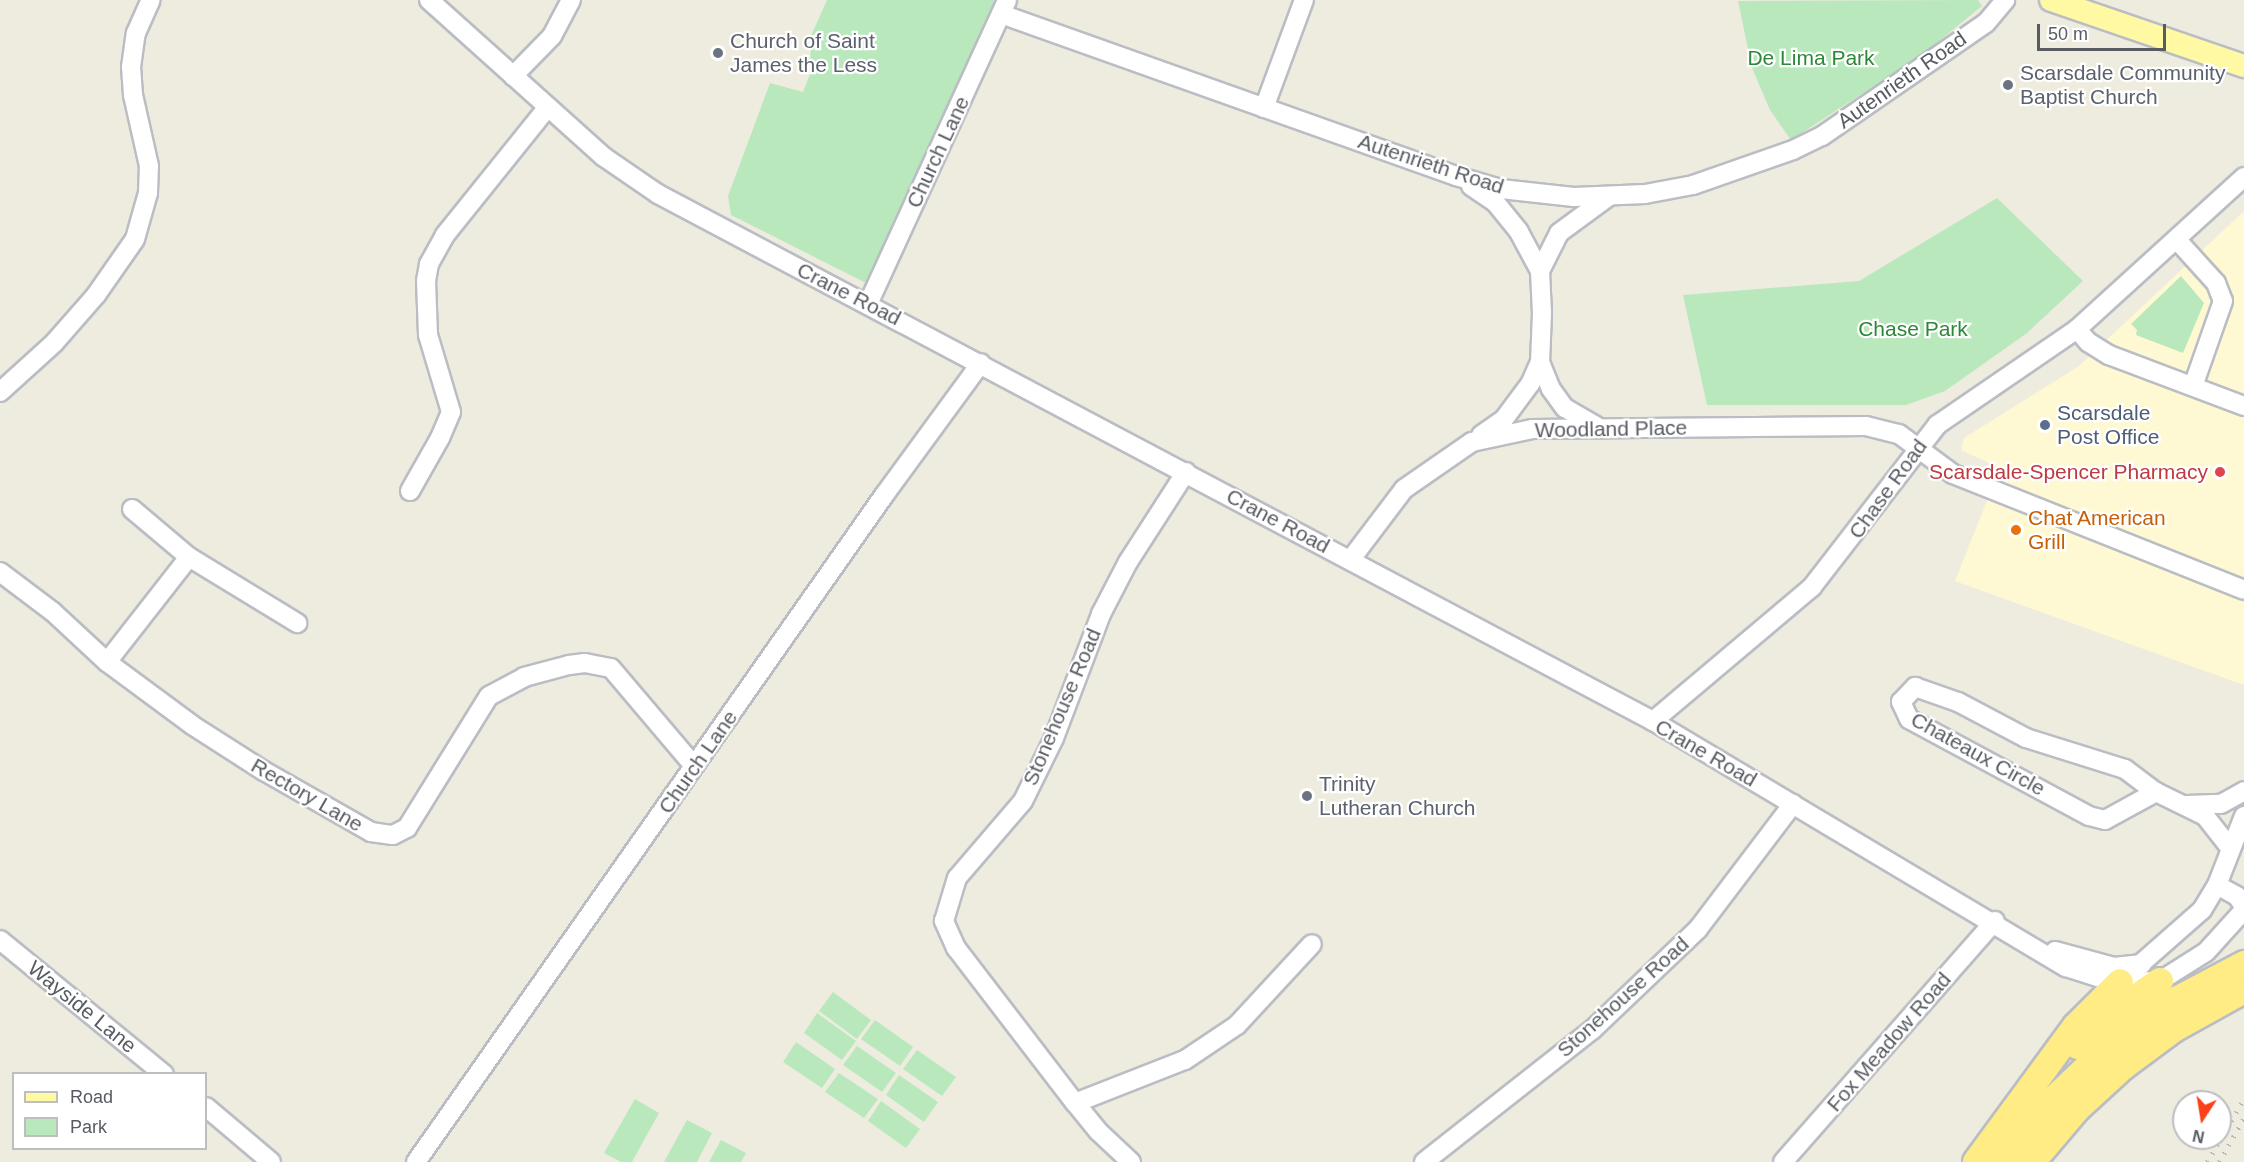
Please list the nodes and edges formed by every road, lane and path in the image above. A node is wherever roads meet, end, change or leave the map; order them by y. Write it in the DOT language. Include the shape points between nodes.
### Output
graph roads {
  1 [pos="152,0"];
  2 [pos="429,0"];
  3 [pos="571,0"];
  4 [pos="1304,0"];
  5 [pos="2005,0"];
  6 [pos="2051,0"];
  7 [pos="1004,7"];
  8 [pos="2234,63"];
  9 [pos="2244,75"];
  10 [pos="513,76"];
  11 [pos="548,107"];
  12 [pos="1264,108"];
  13 [pos="1456,176"];
  14 [pos="2244,177"];
  15 [pos="1610,196"];
  16 [pos="2177,240"];
  17 [pos="1540,271"];
  18 [pos="868,304"];
  19 [pos="2077,329"];
  20 [pos="1540,362"];
  21 [pos="981,363"];
  22 [pos="2193,386"];
  23 [pos="0,392"];
  24 [pos="2244,406"];
  25 [pos="1597,427"];
  26 [pos="1472,442"];
  27 [pos="1917,446"];
  28 [pos="1186,472"];
  29 [pos="410,491"];
  30 [pos="132,509"];
  31 [pos="189,557"];
  32 [pos="1352,559"];
  33 [pos="0,572"];
  34 [pos="2244,590"];
  35 [pos="297,623"];
  36 [pos="106,662"];
  37 [pos="1653,722"];
  38 [pos="694,766"];
  39 [pos="2244,791"];
  40 [pos="2156,792"];
  41 [pos="1793,804"];
  42 [pos="2186,804"];
  43 [pos="2244,816"];
  44 [pos="2231,849"];
  45 [pos="2220,877"];
  46 [pos="2244,886"];
  47 [pos="2244,908"];
  48 [pos="1995,921"];
  49 [pos="0,940"];
  50 [pos="1312,944"];
  51 [pos="2036,945"];
  52 [pos="2244,964"];
  53 [pos="2152,972"];
  54 [pos="2120,982"];
  55 [pos="2244,990"];
  56 [pos="162,1072"];
  57 [pos="2034,1087"];
  58 [pos="1075,1103"];
  59 [pos="207,1108"];
  60 [pos="271,1162"];
  61 [pos="416,1162"];
  62 [pos="1131,1162"];
  63 [pos="1424,1162"];
  64 [pos="1783,1162"];
  65 [pos="1976,1162"];
  66 [pos="2002,1162"];
  67 [pos="2032,1162"];
  1 -- 23 [label="street" via="136,33 131,66 133,95 149,166 148,193 139,229 96,295 54,344"];
  2 -- 10 [label="street, Crane Road"];
  3 -- 10 [label="street" via="552,36"];
  4 -- 12 [label="street"];
  5 -- 15 [label="street, Autenrieth Road" via="1986,23 1802,145 1735,174 1693,185"];
  6 -- 8 [label="main road"];
  7 -- 12 [label="street, Autenrieth Road"];
  7 -- 18 [label="street, Church Lane"];
  8 -- 9 [label="street"];
  10 -- 11 [label="street, Crane Road"];
  11 -- 18 [label="street, Crane Road" via="612,164 648,188"];
  11 -- 29 [label="street" via="446,235 429,264 428,335 451,412 441,438"];
  12 -- 13 [label="street, Autenrieth Road"];
  13 -- 15 [label="street, Autenrieth Road" via="1501,189 1559,197"];
  13 -- 17 [label="street" via="1503,210"];
  14 -- 16 [label="street, Chase Road"];
  15 -- 17 [label="street" via="1573,219 1559,233"];
  16 -- 19 [label="street, Chase Road"];
  16 -- 22 [label="street" via="2216,283 2223,301"];
  17 -- 20 [label="street"];
  18 -- 21 [label="street, Crane Road"];
  19 -- 22 [label="street" via="2088,342 2109,355"];
  19 -- 27 [label="street, Chase Road" via="1947,417"];
  20 -- 25 [label="street" via="1551,389 1565,408"];
  20 -- 26 [label="street" via="1515,408"];
  21 -- 28 [label="street, Crane Road"];
  21 -- 38 [label="street, Church Lane"];
  22 -- 24 [label="street"];
  25 -- 26 [label="street, Woodland Place" via="1532,429"];
  25 -- 27 [label="street, Woodland Place" via="1866,426 1892,430"];
  26 -- 32 [label="street, Woodland Place" via="1404,489"];
  27 -- 34 [label="street, Woodland Place" via="1953,474"];
  27 -- 37 [label="street, Chase Road" via="1843,551 1812,587"];
  28 -- 32 [label="street, Crane Road"];
  28 -- 58 [label="street, Stonehouse Road" via="1128,561 1101,614 1054,738 1023,801 957,879 944,921 956,948"];
  30 -- 31 [label="street"];
  31 -- 35 [label="street"];
  31 -- 36 [label="street"];
  32 -- 37 [label="street, Crane Road"];
  33 -- 36 [label="street, Rectory Lane" via="53,612"];
  36 -- 38 [label="street, Rectory Lane" via="264,771 347,820 384,835 407,828 489,696 524,677 568,665 585,663 611,668"];
  37 -- 41 [label="street, Crane Road"];
  38 -- 61 [label="street, Church Lane"];
  39 -- 42 [label="street, Chateaux Circle" via="2221,804"];
  40 -- 40 [label="street, Chateaux Circle" via="2125,769 2026,738 1926,688 1915,687 1901,702 1909,719 2089,816 2105,820"];
  40 -- 42 [label="street, Chateaux Circle"];
  41 -- 48 [label="street, Crane Road"];
  41 -- 63 [label="street, Stonehouse Road" via="1698,929 1592,1030"];
  42 -- 44 [label="street, Chateaux Circle" via="2205,816"];
  43 -- 44 [label="street"];
  44 -- 45 [label="street"];
  45 -- 46 [label="street"];
  45 -- 47 [label="street"];
  45 -- 53 [label="street" via="2193,920"];
  47 -- 53 [label="street" via="2206,952"];
  48 -- 51 [label="street, Crane Road"];
  48 -- 64 [label="street, Fox Meadow Road"];
  49 -- 56 [label="street, Wayside Lane"];
  50 -- 58 [label="street" via="1237,1024 1185,1060"];
  51 -- 53 [label="street" via="2114,967"];
  51 -- 54 [label="street, Crane Road" via="2066,967"];
  52 -- 66 [label="highway" via="2178,999 2101,1054 2055,1098"];
  53 -- 54 [label="street, Crane Road"];
  53 -- 54 [label="street"];
  53 -- 57 [label="highway"];
  54 -- 57 [label="highway" via="2086,1014"];
  55 -- 67 [label="highway" via="2174,1029 2124,1066 2077,1109"];
  57 -- 65 [label="highway"];
  58 -- 62 [label="street, Stonehouse Road"];
  59 -- 60 [label="street"];
}
